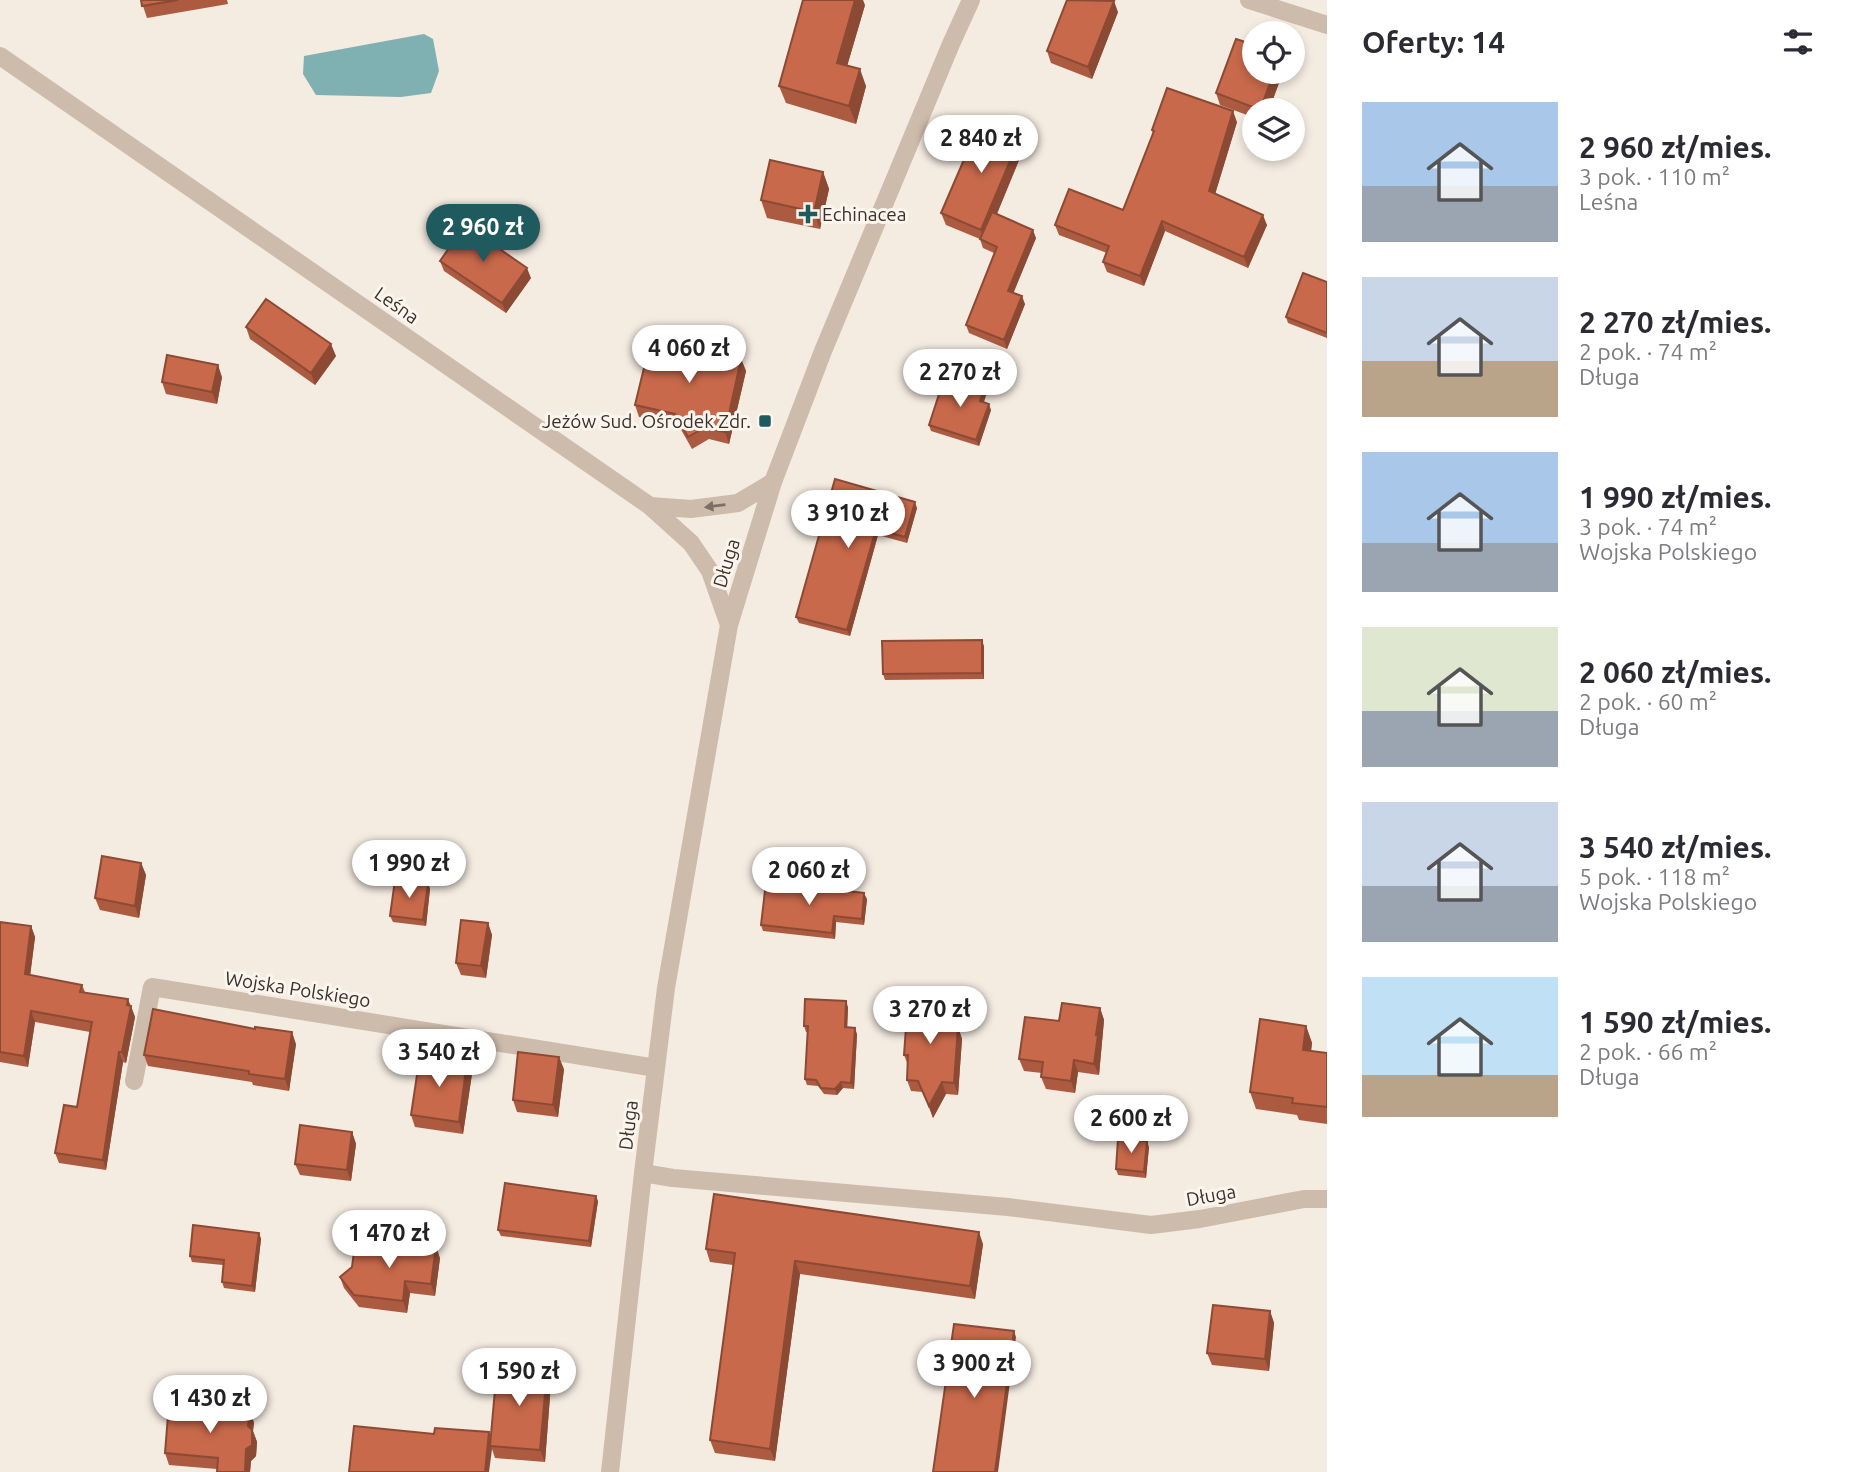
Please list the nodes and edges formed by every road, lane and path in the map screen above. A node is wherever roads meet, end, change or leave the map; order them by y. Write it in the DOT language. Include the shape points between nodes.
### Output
graph roads {
  1 [pos="971,0"];
  2 [pos="1250,0"];
  3 [pos="1327,25"];
  4 [pos="0,56"];
  5 [pos="773,482"];
  6 [pos="650,506"];
  7 [pos="729,625"];
  8 [pos="656,1068"];
  9 [pos="134,1081"];
  10 [pos="643,1173"];
  11 [pos="1327,1199"];
  12 [pos="610,1472"];
  1 -- 5 [label="street, Długa" via="828,338"];
  2 -- 3 [label="street"];
  4 -- 6 [label="street, Leśna"];
  5 -- 6 [label="street, one-way" via="738,503 691,509"];
  5 -- 7 [label="street, Długa"];
  6 -- 7 [label="street, Leśna" via="691,543 710,570"];
  7 -- 8 [label="street, Długa"];
  8 -- 9 [label="street, Wojska Polskiego" via="152,986"];
  8 -- 10 [label="street, Długa"];
  10 -- 11 [label="street, Długa" via="1151,1225"];
  10 -- 12 [label="street, Długa"];
}
